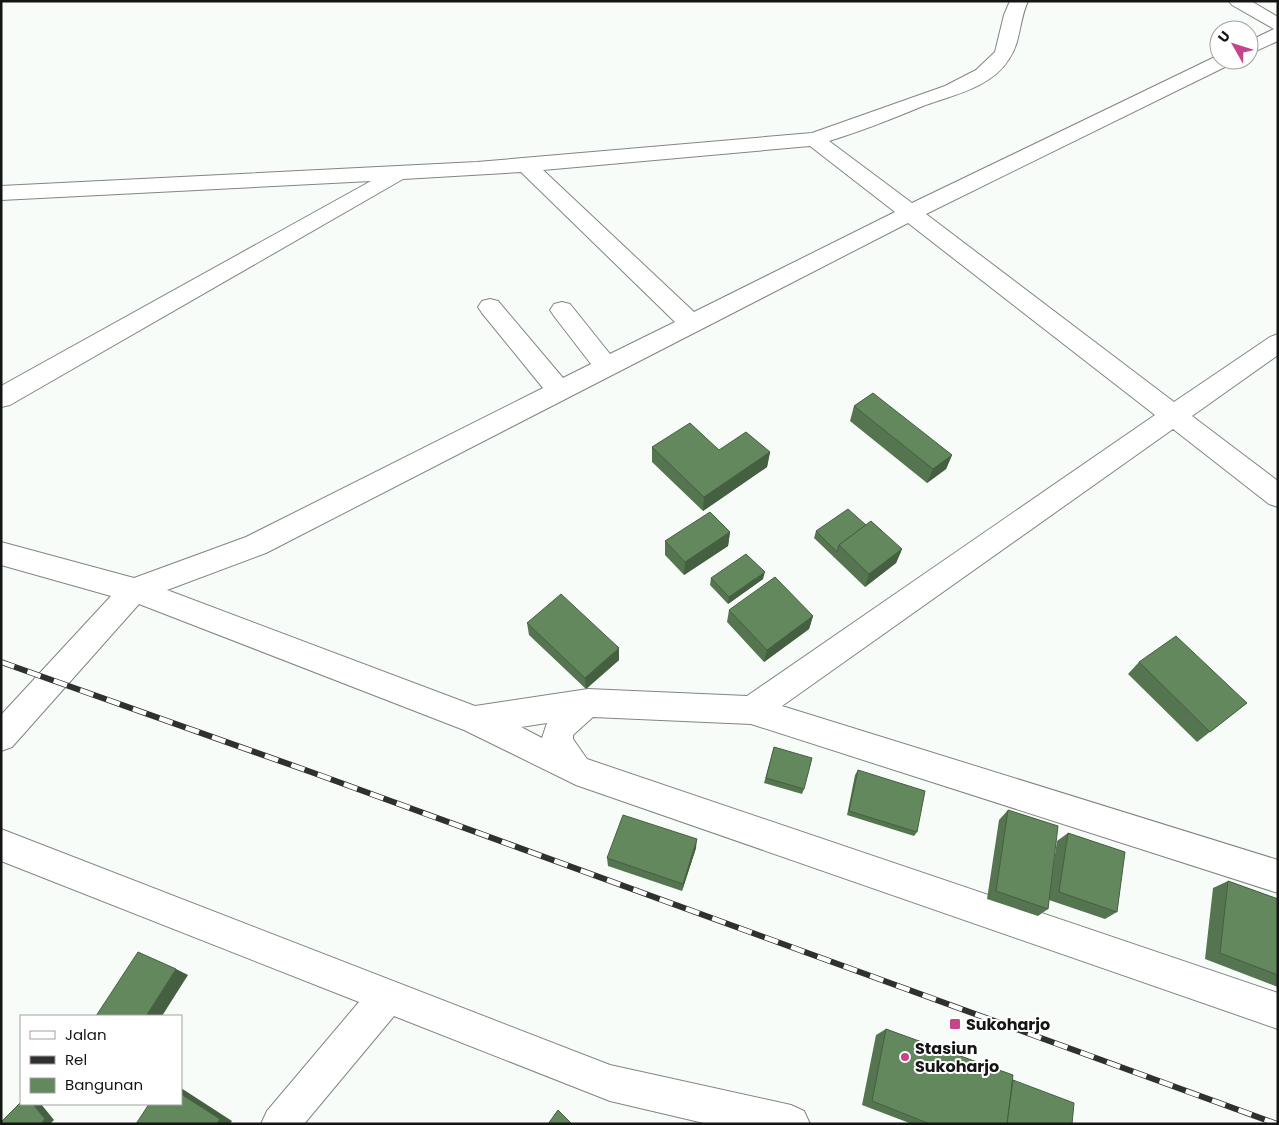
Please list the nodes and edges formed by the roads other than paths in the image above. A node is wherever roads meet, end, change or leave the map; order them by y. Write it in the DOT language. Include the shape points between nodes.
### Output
graph roads {
  1 [pos="1019,1"];
  2 [pos="1238,1"];
  3 [pos="1278,25"];
  4 [pos="1278,34"];
  5 [pos="1259,43"];
  6 [pos="1209,67"];
  7 [pos="814,139"];
  8 [pos="526,165"];
  9 [pos="399,174"];
  10 [pos="1,193"];
  11 [pos="910,212"];
  12 [pos="490,307"];
  13 [pos="562,310"];
  14 [pos="692,324"];
  15 [pos="1278,343"];
  16 [pos="607,367"];
  17 [pos="559,391"];
  18 [pos="1,398"];
  19 [pos="1174,415"];
  20 [pos="1278,496"];
  21 [pos="1,553"];
  22 [pos="134,590"];
  23 [pos="588,703"];
  24 [pos="751,710"];
  25 [pos="475,720"];
  26 [pos="1,737"];
  27 [pos="576,770"];
  28 [pos="1,845"];
  29 [pos="1278,878"];
  30 [pos="388,996"];
  31 [pos="1278,1011"];
  32 [pos="280,1124"];
  33 [pos="791,1124"];
  1 -- 7 [label="street" via="1008,44 989,70 971,81 862,124"];
  2 -- 3 [label="street"];
  4 -- 5 [label="street"];
  6 -- 11 [label="street"];
  7 -- 8 [label="street"];
  7 -- 11 [label="street"];
  8 -- 9 [label="street"];
  8 -- 14 [label="street"];
  9 -- 10 [label="street"];
  9 -- 18 [label="street"];
  11 -- 14 [label="street"];
  11 -- 19 [label="street"];
  12 -- 17 [label="street"];
  13 -- 16 [label="street"];
  14 -- 16 [label="street"];
  15 -- 19 [label="street"];
  16 -- 17 [label="street"];
  17 -- 22 [label="street" via="256,545"];
  19 -- 20 [label="street"];
  19 -- 24 [label="street"];
  21 -- 22 [label="street"];
  22 -- 25 [label="street"];
  22 -- 26 [label="street"];
  23 -- 24 [label="street"];
  23 -- 25 [label="street"];
  23 -- 27 [label="street" via="569,717 557,732 558,746"];
  24 -- 29 [label="street"];
  25 -- 27 [label="street"];
  27 -- 31 [label="street"];
  28 -- 30 [label="street"];
  30 -- 32 [label="street"];
  30 -- 33 [label="street" via="610,1082"];
}
